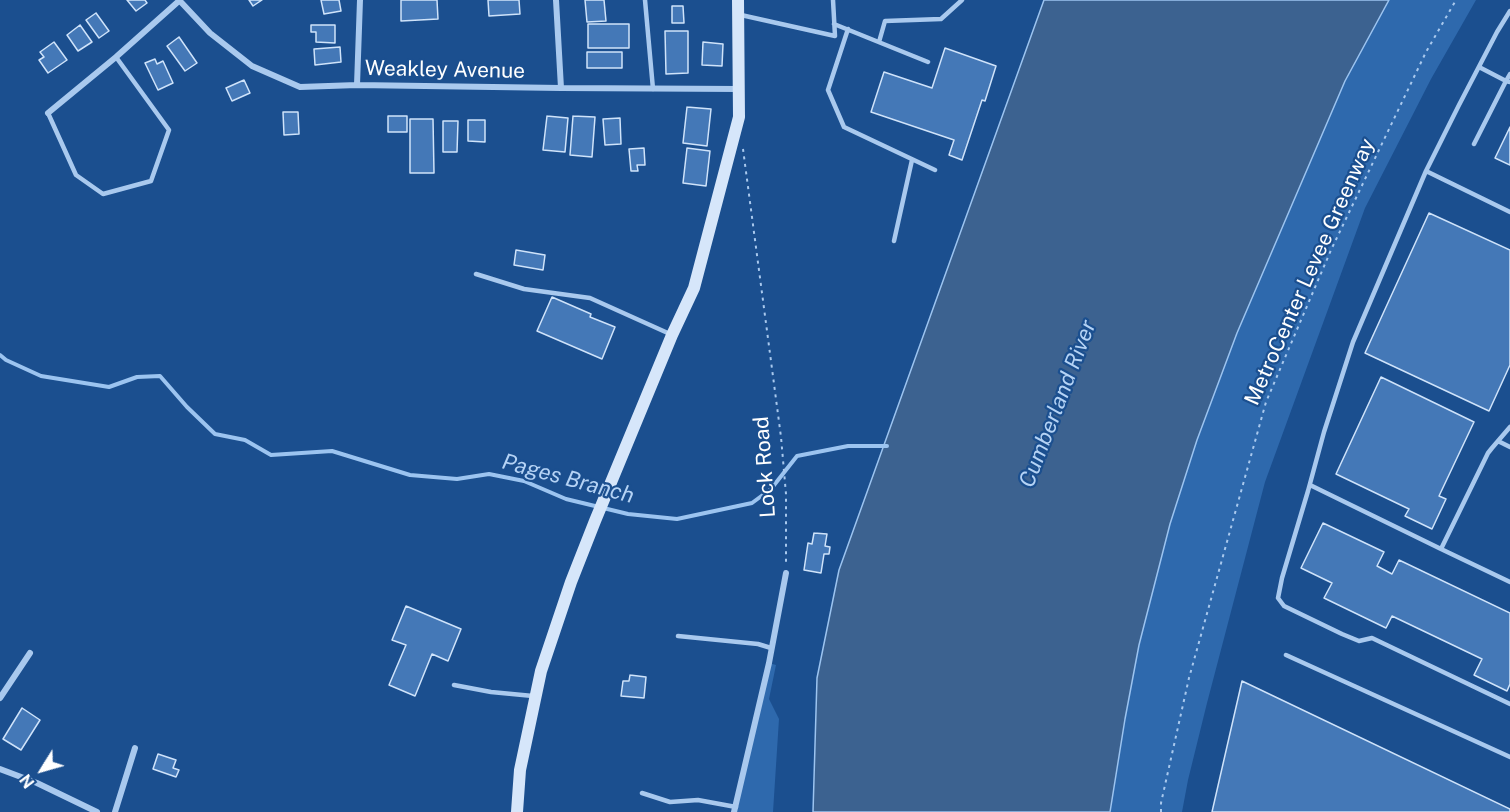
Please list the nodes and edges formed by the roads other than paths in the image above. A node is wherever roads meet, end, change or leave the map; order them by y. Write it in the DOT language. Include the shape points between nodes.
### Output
graph roads {
  1 [pos="180,0"];
  2 [pos="360,0"];
  3 [pos="556,0"];
  4 [pos="645,0"];
  5 [pos="738,0"];
  6 [pos="833,0"];
  7 [pos="962,0"];
  8 [pos="1510,11"];
  9 [pos="738,15"];
  10 [pos="834,24"];
  11 [pos="848,29"];
  12 [pos="879,42"];
  13 [pos="116,57"];
  14 [pos="928,62"];
  15 [pos="1479,67"];
  16 [pos="1510,74"];
  17 [pos="1508,82"];
  18 [pos="357,85"];
  19 [pos="561,88"];
  20 [pos="653,89"];
  21 [pos="739,89"];
  22 [pos="48,113"];
  23 [pos="1474,144"];
  24 [pos="912,160"];
  25 [pos="935,170"];
  26 [pos="1426,171"];
  27 [pos="1510,212"];
  28 [pos="894,241"];
  29 [pos="476,274"];
  30 [pos="672,335"];
  31 [pos="1510,427"];
  32 [pos="1498,441"];
  33 [pos="1510,447"];
  34 [pos="1310,485"];
  35 [pos="1442,549"];
  36 [pos="786,573"];
  37 [pos="1510,582"];
  38 [pos="678,636"];
  39 [pos="771,648"];
  40 [pos="30,653"];
  41 [pos="1286,654"];
  42 [pos="454,686"];
  43 [pos="536,696"];
  44 [pos="0,698"];
  45 [pos="1510,704"];
  46 [pos="135,748"];
  47 [pos="1510,757"];
  48 [pos="0,769"];
  49 [pos="642,793"];
  50 [pos="735,809"];
  51 [pos="97,812"];
  52 [pos="115,812"];
  53 [pos="517,812"];
  1 -- 13 [label="street"];
  1 -- 18 [label="street, Weakley Avenue" via="210,33 252,66 300,87"];
  2 -- 18 [label="street"];
  3 -- 19 [label="street"];
  4 -- 20 [label="lane"];
  5 -- 9 [label="street"];
  6 -- 10 [label="lane"];
  7 -- 12 [label="lane" via="941,19 885,21"];
  8 -- 15 [label="lane"];
  9 -- 10 [label="lane" via="835,36"];
  9 -- 21 [label="street"];
  10 -- 11 [label="lane"];
  11 -- 12 [label="lane"];
  11 -- 24 [label="lane" via="828,90 844,127"];
  12 -- 14 [label="lane"];
  13 -- 22 [label="street"];
  13 -- 22 [label="lane" via="168,130 152,181 103,194 76,175"];
  15 -- 17 [label="lane"];
  15 -- 26 [label="lane"];
  16 -- 17 [label="lane"];
  17 -- 23 [label="lane"];
  18 -- 19 [label="street, Weakley Avenue"];
  19 -- 20 [label="street, Weakley Avenue"];
  20 -- 21 [label="street, Weakley Avenue"];
  21 -- 30 [label="street" via="739,117 694,288"];
  24 -- 25 [label="lane"];
  24 -- 28 [label="lane"];
  26 -- 27 [label="lane"];
  26 -- 34 [label="lane" via="1353,342"];
  29 -- 30 [label="lane" via="524,289 590,298"];
  30 -- 43 [label="street" via="571,582"];
  31 -- 32 [label="lane"];
  32 -- 33 [label="lane"];
  32 -- 35 [label="lane" via="1488,453"];
  34 -- 35 [label="lane"];
  34 -- 45 [label="lane" via="1280,588 1278,598 1284,606 1359,641 1371,638"];
  35 -- 37 [label="lane"];
  36 -- 39 [label="street"];
  38 -- 39 [label="lane"];
  39 -- 50 [label="street"];
  40 -- 44 [label="street"];
  41 -- 47 [label="lane"];
  42 -- 43 [label="lane"];
  43 -- 53 [label="street" via="520,770"];
  46 -- 52 [label="street"];
  48 -- 51 [label="street"];
  49 -- 50 [label="lane" via="670,802 698,800"];
}
